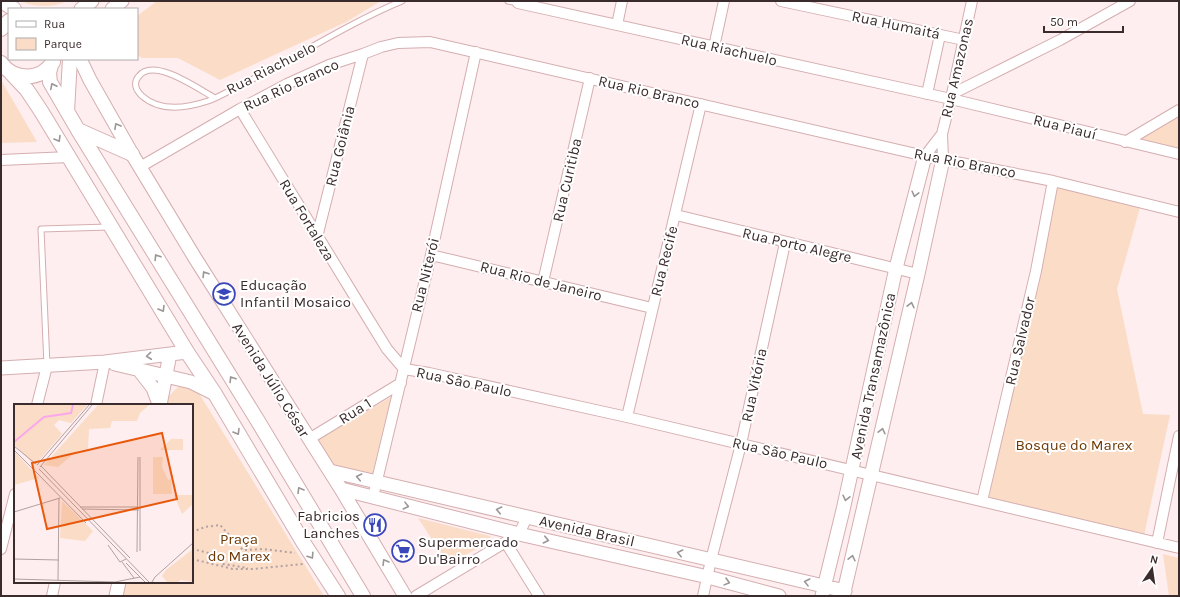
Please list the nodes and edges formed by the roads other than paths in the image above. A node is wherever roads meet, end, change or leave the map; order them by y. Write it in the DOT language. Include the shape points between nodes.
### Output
graph roads {
  1 [pos="1,1"];
  2 [pos="92,1"];
  3 [pos="122,1"];
  4 [pos="402,1"];
  5 [pos="622,1"];
  6 [pos="724,1"];
  7 [pos="781,1"];
  8 [pos="972,1"];
  9 [pos="1130,1"];
  10 [pos="515,2"];
  11 [pos="813,4"];
  12 [pos="12,8"];
  13 [pos="82,8"];
  14 [pos="113,8"];
  15 [pos="617,25"];
  16 [pos="940,35"];
  17 [pos="964,40"];
  18 [pos="714,47"];
  19 [pos="476,52"];
  20 [pos="363,54"];
  21 [pos="70,60"];
  22 [pos="80,60"];
  23 [pos="52,62"];
  24 [pos="6,68"];
  25 [pos="590,78"];
  26 [pos="927,94"];
  27 [pos="952,97"];
  28 [pos="215,98"];
  29 [pos="701,104"];
  30 [pos="240,109"];
  31 [pos="1179,110"];
  32 [pos="67,111"];
  33 [pos="78,130"];
  34 [pos="942,134"];
  35 [pos="1125,142"];
  36 [pos="132,154"];
  37 [pos="1179,154"];
  38 [pos="925,156"];
  39 [pos="69,157"];
  40 [pos="943,159"];
  41 [pos="1,160"];
  42 [pos="140,167"];
  43 [pos="1053,181"];
  44 [pos="1179,212"];
  45 [pos="676,215"];
  46 [pos="112,227"];
  47 [pos="317,237"];
  48 [pos="785,243"];
  49 [pos="431,255"];
  50 [pos="896,268"];
  51 [pos="918,274"];
  52 [pos="543,282"];
  53 [pos="652,308"];
  54 [pos="187,352"];
  55 [pos="170,354"];
  56 [pos="105,362"];
  57 [pos="47,366"];
  58 [pos="1,368"];
  59 [pos="404,369"];
  60 [pos="139,370"];
  61 [pos="165,376"];
  62 [pos="401,383"];
  63 [pos="215,394"];
  64 [pos="37,404"];
  65 [pos="96,404"];
  66 [pos="160,404"];
  67 [pos="160,404"];
  68 [pos="627,417"];
  69 [pos="1179,436"];
  70 [pos="309,440"];
  71 [pos="741,444"];
  72 [pos="852,470"];
  73 [pos="330,471"];
  74 [pos="872,474"];
  75 [pos="376,481"];
  76 [pos="341,489"];
  77 [pos="373,497"];
  78 [pos="14,498"];
  79 [pos="982,501"];
  80 [pos="527,516"];
  81 [pos="518,534"];
  82 [pos="506,543"];
  83 [pos="1157,543"];
  84 [pos="1179,548"];
  85 [pos="1,549"];
  86 [pos="711,560"];
  87 [pos="708,577"];
  88 [pos="55,583"];
  89 [pos="119,583"];
  90 [pos="823,591"];
  91 [pos="844,593"];
  92 [pos="52,596"];
  93 [pos="116,596"];
  94 [pos="338,596"];
  95 [pos="363,596"];
  96 [pos="405,596"];
  97 [pos="416,596"];
  98 [pos="538,596"];
  99 [pos="703,596"];
  100 [pos="779,596"];
  1 -- 12 [label="main road"];
  2 -- 13 [label="street"];
  3 -- 14 [label="street"];
  4 -- 28 [label="lane, Rua Riachuelo"];
  5 -- 15 [label="street"];
  6 -- 18 [label="street"];
  7 -- 11 [label="street, Rua Humaitá"];
  8 -- 17 [label="street, Rua Amazonas"];
  9 -- 27 [label="street"];
  10 -- 15 [label="street, Rua Riachuelo"];
  11 -- 16 [label="street, Rua Humaitá"];
  15 -- 18 [label="street, Rua Riachuelo"];
  16 -- 17 [label="street, Rua Humaitá"];
  16 -- 26 [label="street"];
  17 -- 27 [label="street, Rua Amazonas"];
  18 -- 26 [label="street, Rua Riachuelo"];
  19 -- 20 [label="street, Rua Rio Branco" via="430,42 414,42 381,47"];
  19 -- 25 [label="street, Rua Rio Branco"];
  19 -- 49 [label="street, Rua Niterói"];
  20 -- 30 [label="street, Rua Rio Branco" via="329,65"];
  20 -- 47 [label="street, Rua Goiânia"];
  21 -- 32 [label="main road"];
  36 -- 22 [label="street, Avenida Júlio César, one-way"];
  23 -- 24 [label="main road" via="41,73 28,77 19,76"];
  32 -- 23 [label="main road, one-way" via="50,82"];
  24 -- 39 [label="main road, one-way" via="41,111"];
  25 -- 29 [label="street, Rua Rio Branco"];
  25 -- 52 [label="street, Rua Curitiba"];
  26 -- 27 [label="street, Rua Riachuelo"];
  27 -- 34 [label="street, Rua Amazonas"];
  27 -- 35 [label="street, Rua Piauí"];
  28 -- 28 [label="lane, Rua Riachuelo" via="196,105 160,106 147,101 135,85 140,74 159,70"];
  29 -- 38 [label="street, Rua Rio Branco"];
  29 -- 45 [label="street, Rua Recife"];
  30 -- 42 [label="street, Rua Rio Branco"];
  30 -- 47 [label="street, Rua Fortaleza"];
  31 -- 35 [label="street"];
  32 -- 33 [label="main road"];
  33 -- 36 [label="main road"];
  95 -- 33 [label="main road, one-way"];
  34 -- 38 [label="street, Rua Amazonas"];
  34 -- 40 [label="street, Rua Amazonas"];
  35 -- 37 [label="street, Rua Piauí"];
  36 -- 42 [label="street, Avenida Júlio César"];
  38 -- 40 [label="street, Rua Rio Branco"];
  38 -- 50 [label="street, Avenida Transamazônica, one-way"];
  39 -- 41 [label="street"];
  39 -- 46 [label="main road"];
  40 -- 43 [label="street, Rua Rio Branco"];
  40 -- 51 [label="street, Avenida Transamazônica"];
  70 -- 42 [label="street, Avenida Júlio César, one-way"];
  43 -- 44 [label="street, Rua Rio Branco"];
  43 -- 79 [label="street, Rua Salvador" via="1036,271"];
  45 -- 48 [label="street, Rua Porto Alegre"];
  45 -- 53 [label="street, Rua Recife"];
  46 -- 54 [label="main road, one-way"];
  46 -- 57 [label="lane" via="41,229"];
  47 -- 59 [label="street, Rua Fortaleza" via="387,349"];
  48 -- 50 [label="street, Rua Porto Alegre"];
  48 -- 71 [label="street, Rua Vitória"];
  49 -- 52 [label="street, Rua Rio de Janeiro"];
  49 -- 59 [label="street, Rua Niterói"];
  50 -- 51 [label="street, Rua Porto Alegre"];
  50 -- 72 [label="street, Avenida Transamazônica"];
  74 -- 51 [label="street, Avenida Transamazônica, one-way"];
  52 -- 53 [label="street, Rua Rio de Janeiro"];
  53 -- 68 [label="street, Rua Recife"];
  54 -- 55 [label="street"];
  54 -- 63 [label="main road"];
  55 -- 56 [label="street, one-way"];
  55 -- 61 [label="street"];
  56 -- 57 [label="street"];
  56 -- 60 [label="street"];
  56 -- 65 [label="street"];
  57 -- 58 [label="street"];
  57 -- 64 [label="street"];
  59 -- 62 [label="street, Rua Niterói"];
  59 -- 68 [label="street, Rua São Paulo"];
  60 -- 61 [label="street"];
  60 -- 67 [label="street" via="153,388"];
  61 -- 63 [label="street" via="191,382"];
  61 -- 66 [label="street"];
  62 -- 70 [label="street, Rua 1"];
  62 -- 75 [label="street, Rua Niterói"];
  63 -- 94 [label="main road, one-way" via="313,559"];
  68 -- 71 [label="street, Rua São Paulo"];
  69 -- 83 [label="street"];
  70 -- 73 [label="street, Avenida Júlio César"];
  71 -- 72 [label="street, Rua São Paulo"];
  71 -- 86 [label="street, Rua Vitória"];
  72 -- 74 [label="street, Rua São Paulo"];
  72 -- 90 [label="street, Avenida Transamazônica, one-way"];
  75 -- 73 [label="street, Avenida Brasil, one-way"];
  73 -- 76 [label="street, Avenida Júlio César"];
  74 -- 79 [label="street, Rua São Paulo"];
  91 -- 74 [label="street, Avenida Transamazônica, one-way"];
  75 -- 77 [label="street, Rua Niterói"];
  80 -- 75 [label="street, Avenida Brasil, one-way"];
  76 -- 77 [label="street, Avenida Brasil"];
  96 -- 76 [label="street, Avenida Júlio César, one-way"];
  77 -- 81 [label="street, Avenida Brasil, one-way"];
  78 -- 85 [label="street"];
  79 -- 83 [label="street, Rua São Paulo"];
  80 -- 81 [label="street"];
  86 -- 80 [label="street, Avenida Brasil, one-way"];
  81 -- 82 [label="street"];
  81 -- 87 [label="street, Avenida Brasil, one-way"];
  82 -- 97 [label="street"];
  82 -- 98 [label="street"];
  83 -- 84 [label="street, Rua São Paulo"];
  86 -- 87 [label="street, Rua Vitória"];
  90 -- 86 [label="street, Avenida Brasil, one-way"];
  87 -- 99 [label="street, Rua Vitória"];
  87 -- 100 [label="street, Avenida Brasil, one-way"];
  88 -- 92 [label="street"];
  89 -- 93 [label="street"];
  90 -- 91 [label="street, Avenida Brasil"];
}
